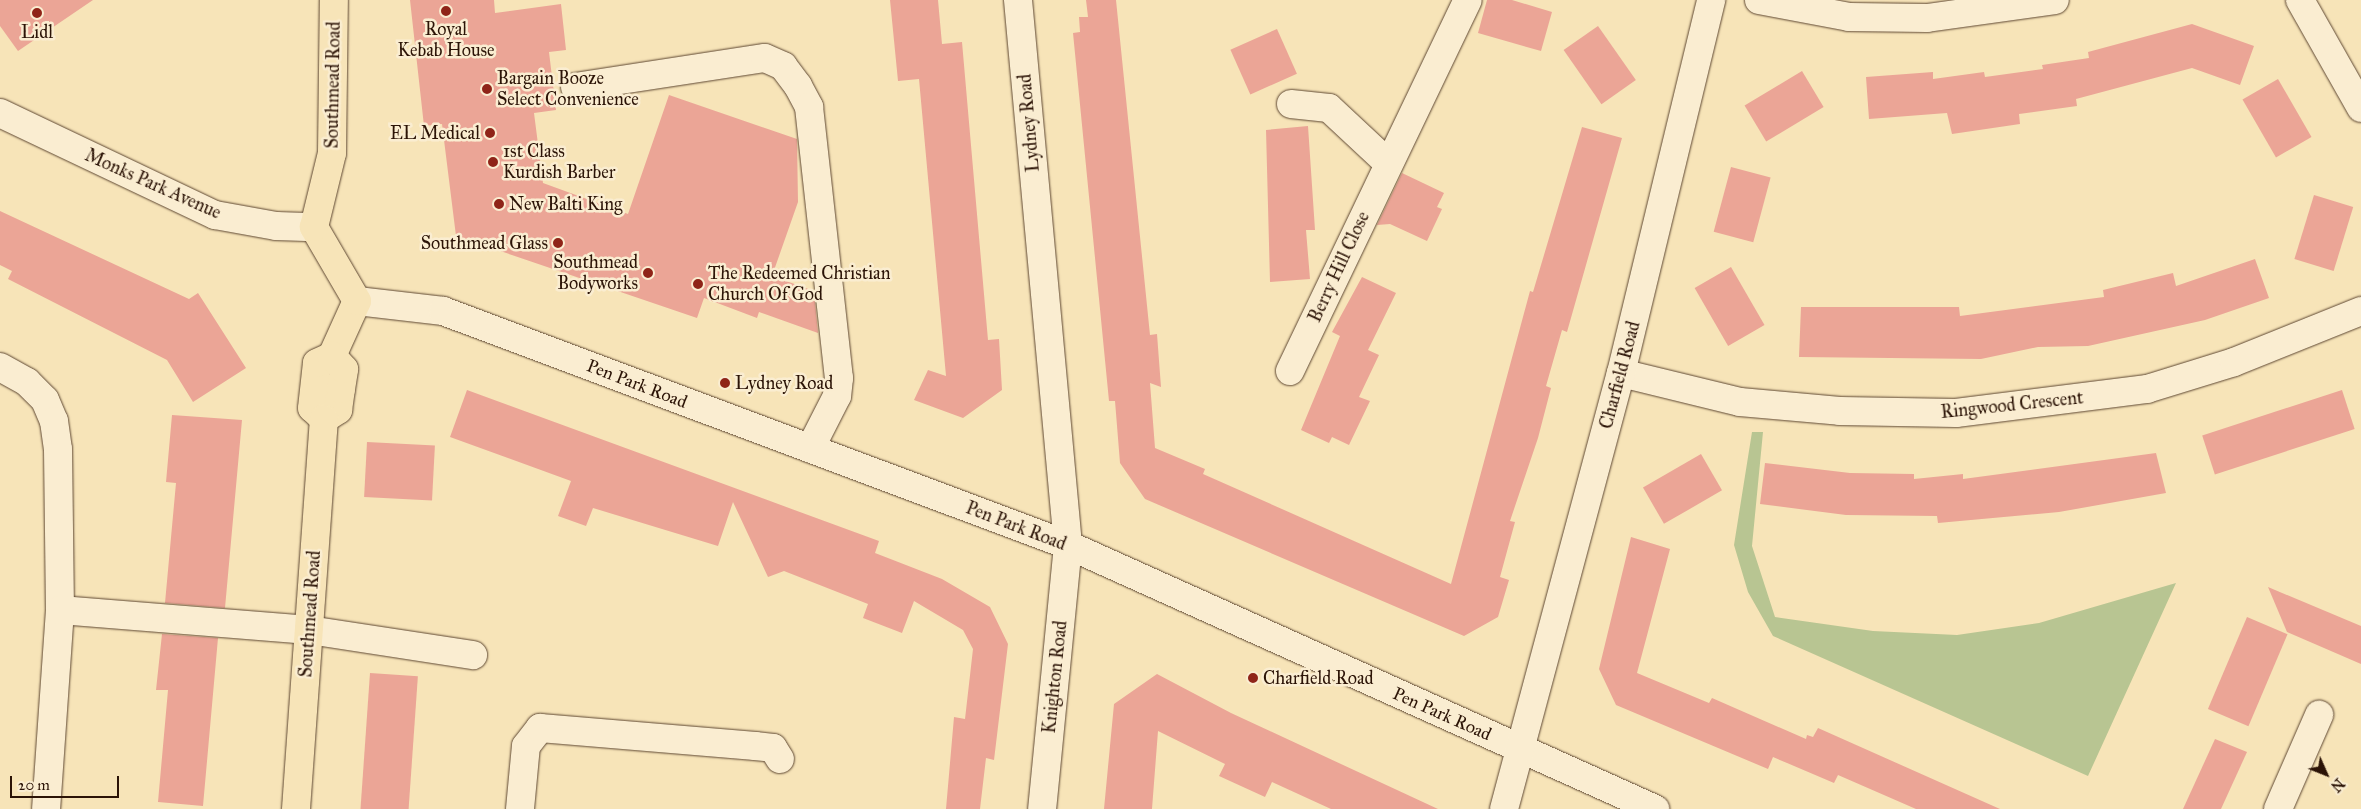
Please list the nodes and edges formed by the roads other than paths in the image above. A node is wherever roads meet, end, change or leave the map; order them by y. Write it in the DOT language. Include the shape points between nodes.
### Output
graph roads {
  1 [pos="334,0"];
  2 [pos="1018,0"];
  3 [pos="1468,0"];
  4 [pos="1711,0"];
  5 [pos="1759,0"];
  6 [pos="2055,0"];
  7 [pos="2300,0"];
  8 [pos="575,87"];
  9 [pos="1291,104"];
  10 [pos="2361,108"];
  11 [pos="0,113"];
  12 [pos="1388,163"];
  13 [pos="314,227"];
  14 [pos="357,301"];
  15 [pos="2361,311"];
  16 [pos="0,367"];
  17 [pos="1290,371"];
  18 [pos="1621,373"];
  19 [pos="810,448"];
  20 [pos="1068,545"];
  21 [pos="60,610"];
  22 [pos="308,630"];
  23 [pos="473,655"];
  24 [pos="2319,715"];
  25 [pos="1518,748"];
  26 [pos="780,759"];
  27 [pos="46,809"];
  28 [pos="296,809"];
  29 [pos="520,809"];
  30 [pos="1042,809"];
  31 [pos="1504,809"];
  32 [pos="1655,809"];
  33 [pos="2278,809"];
  1 -- 13 [label="main road, Southmead Road" via="332,153"];
  2 -- 20 [label="street, Lydney Road"];
  3 -- 12 [label="street, Berry Hill Close"];
  4 -- 18 [label="street, Charfield Road"];
  5 -- 6 [label="street" via="1849,17 1927,18"];
  7 -- 10 [label="street"];
  8 -- 19 [label="street" via="765,58 783,66 798,86 809,107 838,378 837,396"];
  9 -- 12 [label="street" via="1329,108"];
  11 -- 13 [label="street, Monks Park Avenue" via="215,215 276,226"];
  12 -- 17 [label="street, Berry Hill Close"];
  13 -- 14 [label="main road"];
  14 -- 19 [label="street, Pen Park Road" via="443,311"];
  14 -- 22 [label="main road, Southmead Road" via="332,356 344,369 338,410 324,419"];
  15 -- 18 [label="street, Ringwood Crescent" via="2234,362 2146,389 1956,413 1840,411 1740,402"];
  16 -- 21 [label="street" via="27,382 44,400 54,422"];
  18 -- 25 [label="street, Charfield Road"];
  19 -- 20 [label="street, Pen Park Road"];
  20 -- 25 [label="street, Pen Park Road"];
  20 -- 30 [label="street, Knighton Road"];
  21 -- 22 [label="street"];
  21 -- 27 [label="street"];
  22 -- 23 [label="street"];
  22 -- 28 [label="main road, Southmead Road"];
  24 -- 33 [label="street"];
  25 -- 31 [label="street, Charfield Road"];
  25 -- 32 [label="street, Pen Park Road"];
  26 -- 29 [label="street" via="773,748 540,728 531,734 526,746"];
}
